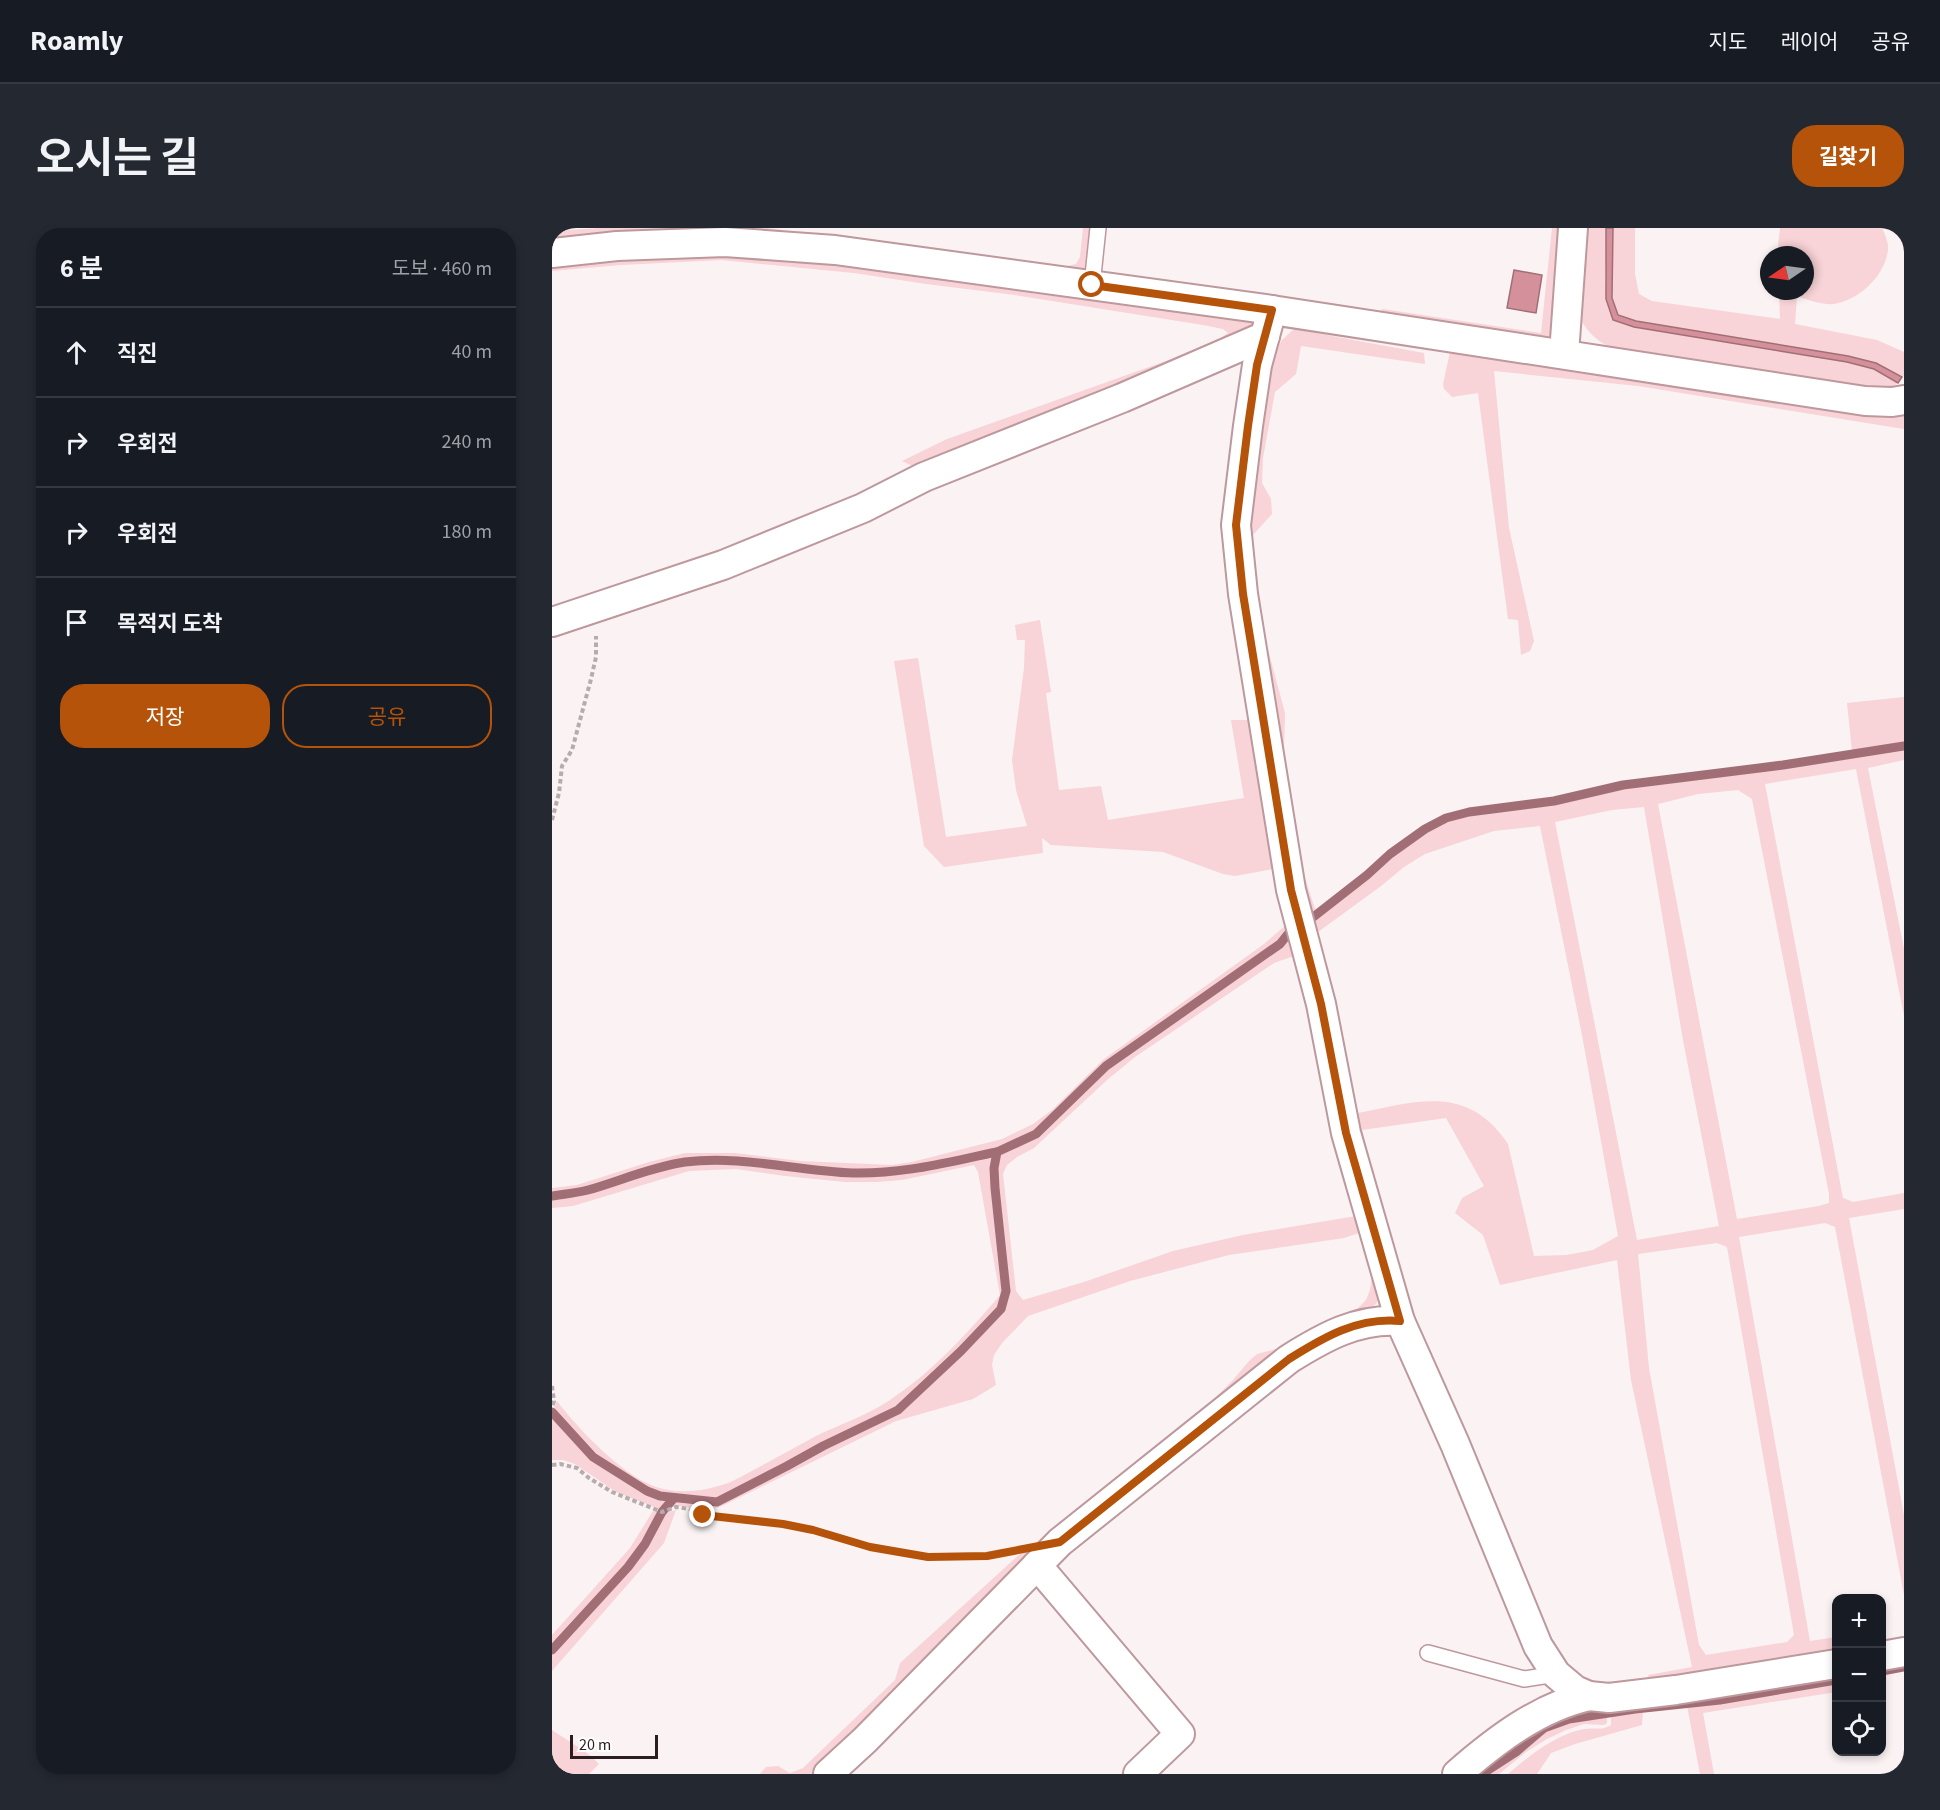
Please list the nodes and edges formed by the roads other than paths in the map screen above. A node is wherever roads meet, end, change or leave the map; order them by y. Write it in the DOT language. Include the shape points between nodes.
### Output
graph roads {
  1 [pos="1098,228"];
  2 [pos="1574,228"];
  3 [pos="552,253"];
  4 [pos="1092,285"];
  5 [pos="1269,323"];
  6 [pos="1564,354"];
  7 [pos="1904,400"];
  8 [pos="552,622"];
  9 [pos="1400,1321"];
  10 [pos="1025,1558"];
  11 [pos="1904,1652"];
  12 [pos="1428,1653"];
  13 [pos="1886,1655"];
  14 [pos="1832,1665"];
  15 [pos="1556,1674"];
  16 [pos="1589,1695"];
  17 [pos="828,1774"];
  18 [pos="1138,1774"];
  19 [pos="1457,1774"];
  1 -- 4 [label="lane"];
  2 -- 6 [label="street"];
  3 -- 4 [label="street" via="725,242 835,250"];
  4 -- 5 [label="street"];
  5 -- 6 [label="street"];
  5 -- 8 [label="street" via="1122,398 924,477 863,508 723,565"];
  5 -- 9 [label="street" via="1257,365 1236,525 1243,594 1291,890 1321,1004 1346,1133"];
  6 -- 7 [label="street" via="1865,401"];
  9 -- 10 [label="street" via="1358,1324 1328,1335 1289,1359 1060,1542"];
  9 -- 15 [label="street" via="1538,1646"];
  10 -- 17 [label="street" via="864,1740"];
  10 -- 18 [label="street" via="1180,1734"];
  11 -- 13 [label="street"];
  12 -- 15 [label="lane" via="1524,1679"];
  14 -- 16 [label="street" via="1676,1690 1609,1698"];
  15 -- 16 [label="street" via="1575,1690"];
  16 -- 19 [label="street" via="1528,1719"];
}
